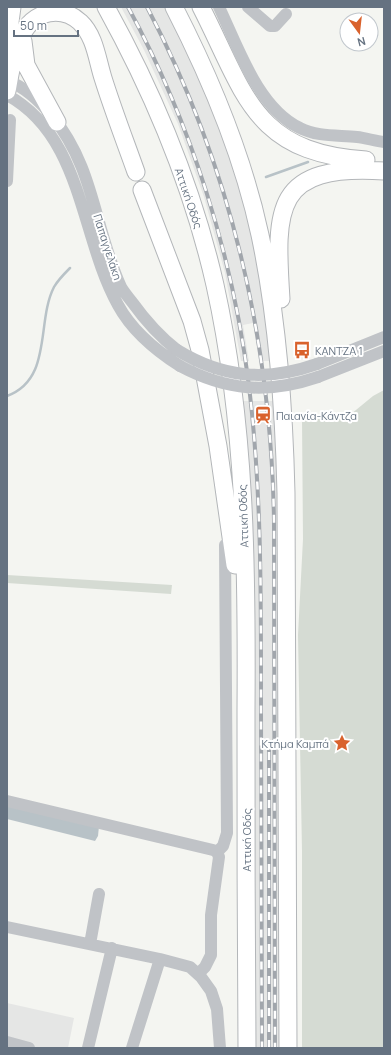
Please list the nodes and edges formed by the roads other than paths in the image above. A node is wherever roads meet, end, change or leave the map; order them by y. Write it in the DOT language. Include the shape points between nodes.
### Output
graph roads {
  1 [pos="12,7"];
  2 [pos="106,7"];
  3 [pos="174,7"];
  4 [pos="201,7"];
  5 [pos="219,7"];
  6 [pos="248,7"];
  7 [pos="286,14"];
  8 [pos="25,31"];
  9 [pos="7,44"];
  10 [pos="8,87"];
  11 [pos="10,120"];
  12 [pos="57,122"];
  13 [pos="384,142"];
  14 [pos="384,161"];
  15 [pos="384,171"];
  16 [pos="136,172"];
  17 [pos="7,181"];
  18 [pos="142,190"];
  19 [pos="384,338"];
  20 [pos="384,351"];
  21 [pos="283,402"];
  22 [pos="221,518"];
  23 [pos="246,652"];
  24 [pos="7,801"];
  25 [pos="217,852"];
  26 [pos="99,894"];
  27 [pos="7,927"];
  28 [pos="90,944"];
  29 [pos="112,948"];
  30 [pos="160,958"];
  31 [pos="198,974"];
  32 [pos="7,1042"];
  33 [pos="29,1048"];
  34 [pos="88,1048"];
  35 [pos="132,1048"];
  36 [pos="220,1048"];
  37 [pos="247,1048"];
  38 [pos="288,1048"];
  1 -- 9 [label="highway"];
  2 -- 23 [label="highway, Αττική Οδός" via="171,145 201,231 215,286 235,404 240,454"];
  3 -- 21 [label="highway" via="220,106 251,198 269,286"];
  4 -- 14 [label="highway" via="247,101 272,128 312,151 335,157"];
  5 -- 13 [label="street" via="259,90 283,117 301,129 317,133"];
  6 -- 7 [label="street" via="270,26 275,26"];
  8 -- 10 [label="highway" via="16,46"];
  8 -- 12 [label="highway" via="23,46 26,65"];
  8 -- 16 [label="highway" via="31,23 46,14 65,14 81,23 95,49"];
  10 -- 12 [label="street, Παπαγγελάκη" via="25,88"];
  10 -- 20 [label="street, Παπαγγελάκη, bridge" via="44,127 62,155 102,271 118,306 141,336 155,349 180,366 215,382 244,388 273,387 318,377"];
  11 -- 17 [label="street"];
  12 -- 19 [label="street, Παπαγγελάκη, bridge" via="80,160 122,288 153,329 177,350 206,365 243,375 286,373"];
  15 -- 21 [label="highway" via="347,170 322,174 301,184 292,192 286,203 278,238 283,328"];
  18 -- 23 [label="highway" via="192,321 200,350 218,446 232,540 236,598"];
  21 -- 38 [label="highway" via="286,501"];
  22 -- 25 [label="street" via="226,554 227,833 223,846"];
  23 -- 37 [label="highway, Αττική Οδός"];
  24 -- 25 [label="street"];
  25 -- 31 [label="street" via="218,870 211,915 211,955 206,967"];
  26 -- 28 [label="street"];
  27 -- 28 [label="street"];
  28 -- 29 [label="street"];
  29 -- 30 [label="street"];
  29 -- 34 [label="street"];
  30 -- 31 [label="street" via="190,967"];
  30 -- 35 [label="street"];
  31 -- 36 [label="street" via="211,990 217,1010"];
  32 -- 33 [label="street"];
}
